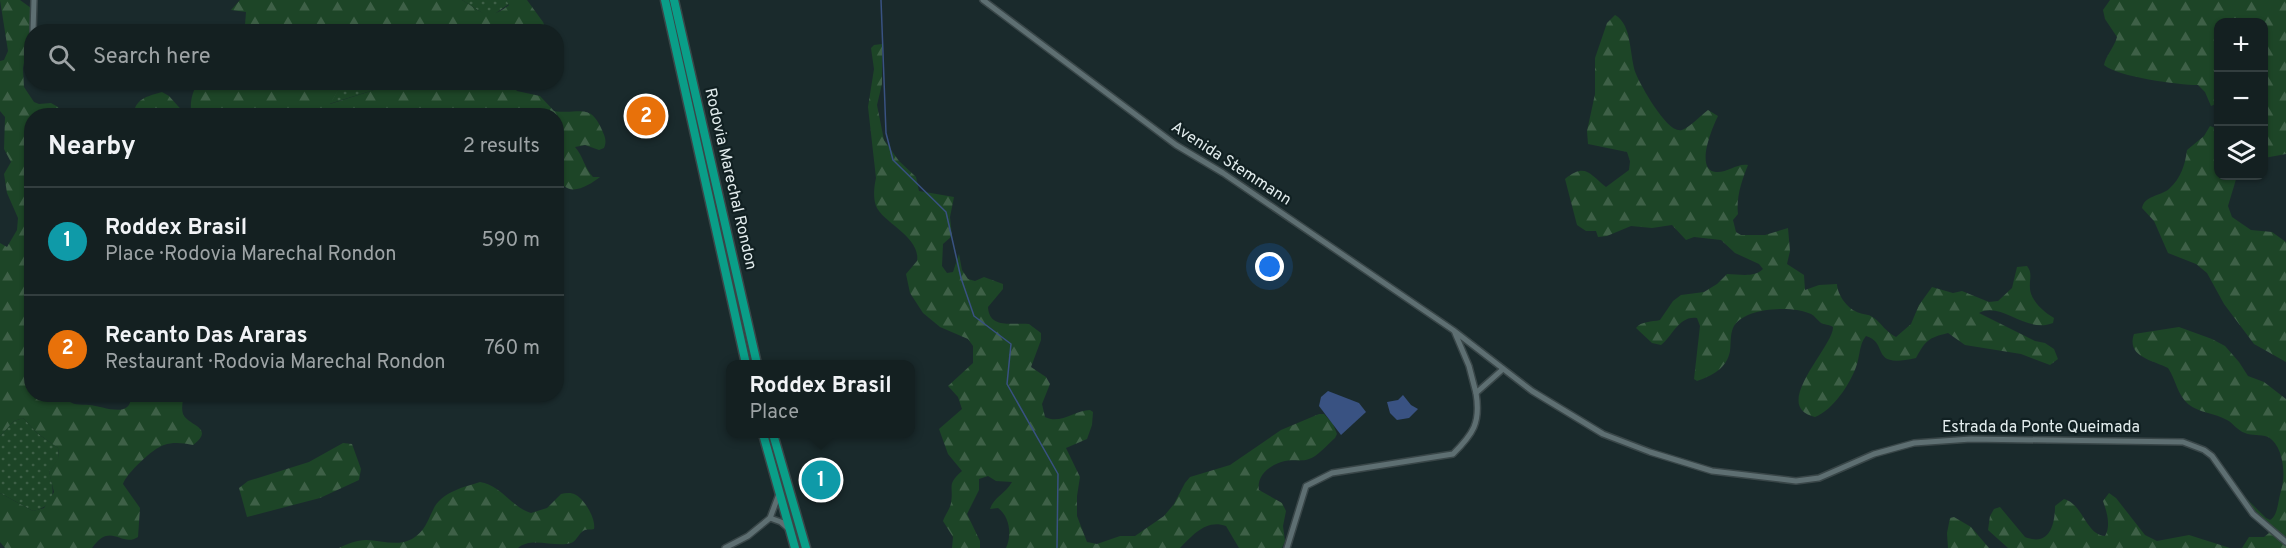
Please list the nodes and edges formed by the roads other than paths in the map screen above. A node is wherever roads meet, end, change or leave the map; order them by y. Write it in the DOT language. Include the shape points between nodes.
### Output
graph roads {
  1 [pos="34,0"];
  2 [pos="665,0"];
  3 [pos="674,0"];
  4 [pos="983,0"];
  5 [pos="33,24"];
  6 [pos="1455,332"];
  7 [pos="1470,343"];
  8 [pos="745,360"];
  9 [pos="756,360"];
  10 [pos="1503,369"];
  11 [pos="1476,393"];
  12 [pos="764,438"];
  13 [pos="774,438"];
  14 [pos="779,492"];
  15 [pos="770,518"];
  16 [pos="790,531"];
  17 [pos="2286,542"];
  18 [pos="725,548"];
  19 [pos="795,548"];
  20 [pos="806,548"];
  21 [pos="1287,548"];
  1 -- 5 [label="street"];
  2 -- 8 [label="highway, Rodovia Marechal Rondon"];
  3 -- 9 [label="highway, Rodovia Marechal Rondon"];
  4 -- 6 [label="street, Avenida Stemmann" via="1176,145"];
  6 -- 7 [label="street, Avenida Stemmann"];
  6 -- 11 [label="street"];
  7 -- 10 [label="street, Estrada da Ponte Queimada"];
  10 -- 11 [label="street"];
  10 -- 17 [label="street, Estrada da Ponte Queimada" via="1603,434 1677,462 1743,476 1796,481 1819,478 1874,454 1914,443 1971,439 2183,442 2212,456 2253,514"];
  11 -- 21 [label="street" via="1479,409 1475,427 1453,453 1332,473 1306,486"];
  12 -- 14 [label="highway"];
  13 -- 20 [label="highway"];
  14 -- 15 [label="street"];
  14 -- 16 [label="highway"];
  15 -- 16 [label="street"];
  15 -- 18 [label="street"];
  16 -- 19 [label="highway"];
}
